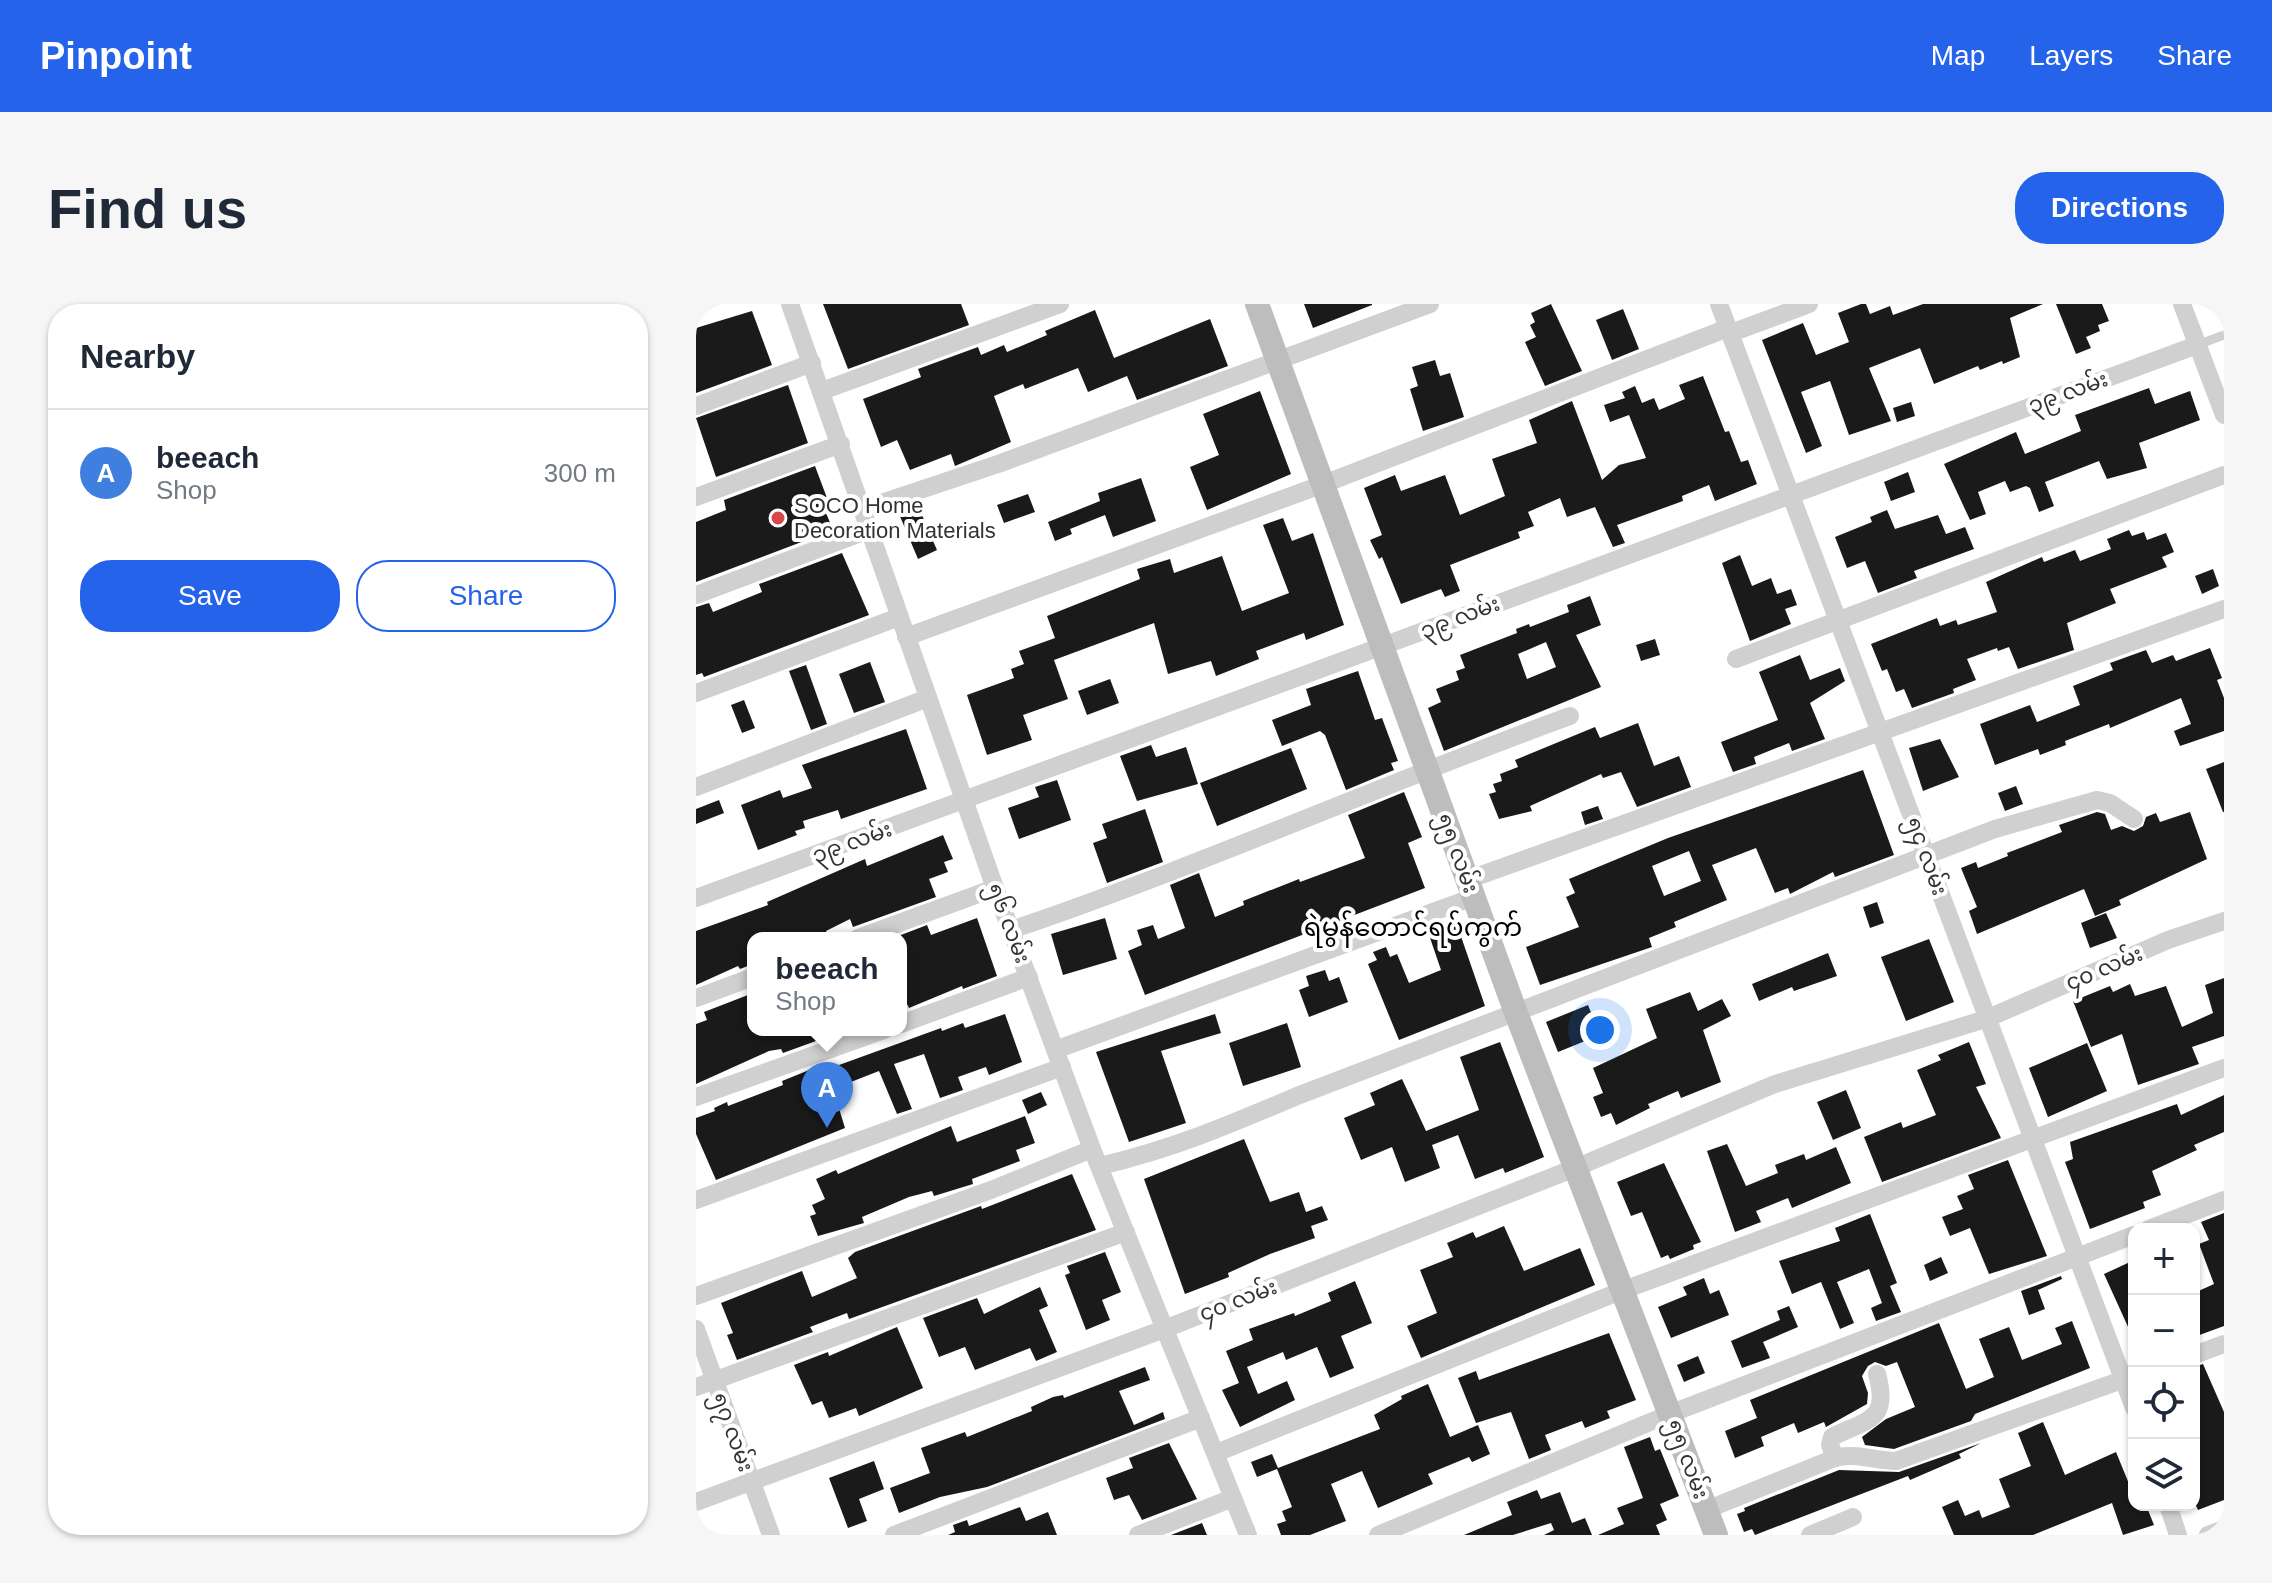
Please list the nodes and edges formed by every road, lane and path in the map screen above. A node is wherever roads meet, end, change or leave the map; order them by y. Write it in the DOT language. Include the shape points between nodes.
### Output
graph roads {
  1 [pos="790,304"];
  2 [pos="1060,304"];
  3 [pos="1257,304"];
  4 [pos="1430,304"];
  5 [pos="1719,304"];
  6 [pos="1809,304"];
  7 [pos="2182,304"];
  8 [pos="1729,330"];
  9 [pos="2224,335"];
  10 [pos="2197,345"];
  11 [pos="1277,358"];
  12 [pos="812,363"];
  13 [pos="822,391"];
  14 [pos="696,406"];
  15 [pos="2224,415"];
  16 [pos="841,444"];
  17 [pos="2224,475"];
  18 [pos="1321,485"];
  19 [pos="1790,492"];
  20 [pos="696,497"];
  21 [pos="863,509"];
  22 [pos="871,529"];
  23 [pos="696,595"];
  24 [pos="2224,609"];
  25 [pos="899,617"];
  26 [pos="1839,620"];
  27 [pos="906,637"];
  28 [pos="1381,647"];
  29 [pos="1736,659"];
  30 [pos="696,693"];
  31 [pos="928,698"];
  32 [pos="1570,716"];
  33 [pos="1881,732"];
  34 [pos="1427,767"];
  35 [pos="696,787"];
  36 [pos="964,802"];
  37 [pos="2134,819"];
  38 [pos="1927,854"];
  39 [pos="995,888"];
  40 [pos="1470,889"];
  41 [pos="696,898"];
  42 [pos="2224,921"];
  43 [pos="1011,930"];
  44 [pos="874,932"];
  45 [pos="1029,977"];
  46 [pos="747,979"];
  47 [pos="696,998"];
  48 [pos="1516,1013"];
  49 [pos="1986,1019"];
  50 [pos="907,1022"];
  51 [pos="867,1036"];
  52 [pos="1059,1059"];
  53 [pos="2224,1068"];
  54 [pos="696,1097"];
  55 [pos="2033,1142"];
  56 [pos="1096,1157"];
  57 [pos="1575,1168"];
  58 [pos="696,1200"];
  59 [pos="2224,1200"];
  60 [pos="2165,1223"];
  61 [pos="1126,1232"];
  62 [pos="2128,1237"];
  63 [pos="2078,1257"];
  64 [pos="1621,1291"];
  65 [pos="696,1296"];
  66 [pos="1167,1328"];
  67 [pos="696,1329"];
  68 [pos="2224,1344"];
  69 [pos="2200,1353"];
  70 [pos="1877,1374"];
  71 [pos="2128,1375"];
  72 [pos="2128,1377"];
  73 [pos="714,1380"];
  74 [pos="696,1387"];
  75 [pos="1672,1413"];
  76 [pos="1201,1418"];
  77 [pos="1216,1453"];
  78 [pos="1835,1458"];
  79 [pos="751,1482"];
  80 [pos="1233,1498"];
  81 [pos="696,1502"];
  82 [pos="1706,1510"];
  83 [pos="2170,1511"];
  84 [pos="1853,1517"];
  85 [pos="2224,1529"];
  86 [pos="771,1535"];
  87 [pos="894,1535"];
  88 [pos="1138,1535"];
  89 [pos="1248,1535"];
  90 [pos="1378,1535"];
  91 [pos="1716,1535"];
  92 [pos="1810,1535"];
  93 [pos="2178,1535"];
  94 [pos="2208,1535"];
  1 -- 12 [label="street, ၅၆ လမ်း"];
  2 -- 13 [label="street"];
  3 -- 11 [label="main road, ၅၅ လမ်း"];
  4 -- 11 [label="street"];
  5 -- 8 [label="street, ၅၄ လမ်း"];
  6 -- 8 [label="street"];
  7 -- 10 [label="street"];
  8 -- 18 [label="street"];
  8 -- 19 [label="street, ၅၄ လမ်း"];
  9 -- 10 [label="lane, ၃၉ လမ်း"];
  10 -- 15 [label="street"];
  10 -- 19 [label="street, ၃၉ လမ်း"];
  11 -- 18 [label="main road, ၅၅ လမ်း"];
  11 -- 21 [label="street" via="1056,443"];
  12 -- 13 [label="street, ၅၆ လမ်း"];
  12 -- 14 [label="street"];
  13 -- 16 [label="street, ၅၆ လမ်း"];
  16 -- 20 [label="street"];
  16 -- 21 [label="street, ၅၆ လမ်း"];
  17 -- 26 [label="street"];
  18 -- 27 [label="street"];
  18 -- 28 [label="main road, ၅၅ လမ်း"];
  19 -- 26 [label="street, ၅၄ လမ်း"];
  19 -- 28 [label="street, ၃၉ လမ်း"];
  21 -- 22 [label="street, ၅၆ လမ်း"];
  22 -- 23 [label="street"];
  22 -- 25 [label="street, ၅၆ လမ်း"];
  24 -- 33 [label="street"];
  25 -- 27 [label="street, ၅၆ လမ်း"];
  25 -- 30 [label="street"];
  26 -- 29 [label="street"];
  26 -- 33 [label="street, ၅၄ လမ်း"];
  27 -- 31 [label="street, ၅၆ လမ်း"];
  28 -- 34 [label="main road, ၅၅ လမ်း"];
  28 -- 36 [label="street, ၃၉ လမ်း"];
  31 -- 35 [label="street"];
  31 -- 36 [label="street, ၅၆ လမ်း"];
  32 -- 34 [label="street"];
  33 -- 38 [label="street, ၅၄ လမ်း"];
  33 -- 40 [label="street"];
  34 -- 40 [label="main road, ၅၅ လမ်း"];
  34 -- 43 [label="street" via="1130,890"];
  36 -- 39 [label="street, ၅၆ လမ်း"];
  36 -- 41 [label="street, ၃၉ လမ်း"];
  37 -- 38 [label="street" via="2097,800"];
  38 -- 48 [label="street"];
  38 -- 49 [label="street, ၅၄ လမ်း"];
  39 -- 43 [label="street, ၅၆ လမ်း"];
  39 -- 44 [label="street"];
  40 -- 48 [label="main road, ၅၅ လမ်း"];
  40 -- 52 [label="street"];
  42 -- 49 [label="street, ၄၀ လမ်း"];
  43 -- 45 [label="street, ၅၆ လမ်း"];
  45 -- 50 [label="street"];
  45 -- 52 [label="street, ၅၆ လမ်း"];
  46 -- 47 [label="street"];
  48 -- 56 [label="street" via="1297,1096 1231,1127 1158,1152"];
  48 -- 57 [label="main road, ၅၅ လမ်း"];
  49 -- 55 [label="street, ၅၄ လမ်း"];
  49 -- 57 [label="street, ၄၀ လမ်း" via="1775,1084"];
  51 -- 54 [label="street"];
  52 -- 56 [label="street, ၅၆ လမ်း"];
  52 -- 58 [label="street"];
  53 -- 55 [label="street"];
  55 -- 63 [label="street, ၅၄ လမ်း"];
  55 -- 64 [label="street"];
  56 -- 61 [label="street, ၅၆ လမ်း"];
  56 -- 65 [label="street"];
  57 -- 64 [label="main road, ၅၅ လမ်း"];
  57 -- 66 [label="street, ၄၀ လမ်း"];
  59 -- 60 [label="street"];
  61 -- 66 [label="street, ၅၆ လမ်း"];
  61 -- 73 [label="street"];
  62 -- 63 [label="street"];
  63 -- 71 [label="street, ၅၄ လမ်း"];
  63 -- 75 [label="street"];
  64 -- 75 [label="main road, ၅၅ လမ်း"];
  64 -- 77 [label="street"];
  66 -- 76 [label="street, ၅၆ လမ်း"];
  66 -- 79 [label="street, ၄၀ လမ်း"];
  67 -- 73 [label="street, ၅၇ လမ်း"];
  68 -- 69 [label="street"];
  70 -- 78 [label="street" via="1882,1406 1871,1420 1832,1437"];
  72 -- 78 [label="street" via="1896,1461"];
  73 -- 74 [label="street"];
  73 -- 79 [label="street, ၅၇ လမ်း"];
  75 -- 82 [label="main road, ၅၅ လမ်း"];
  75 -- 90 [label="street"];
  76 -- 77 [label="street, ၅၆ လမ်း"];
  76 -- 87 [label="street"];
  77 -- 80 [label="street, ၅၆ လမ်း"];
  78 -- 82 [label="street"];
  79 -- 81 [label="street, ၄၀ လမ်း"];
  79 -- 86 [label="street, ၅၇ လမ်း"];
  80 -- 88 [label="street"];
  80 -- 89 [label="street, ၅၆ လမ်း"];
  82 -- 91 [label="main road, ၅၅ လမ်း"];
  83 -- 93 [label="street"];
  84 -- 92 [label="street"];
  85 -- 94 [label="street"];
}
